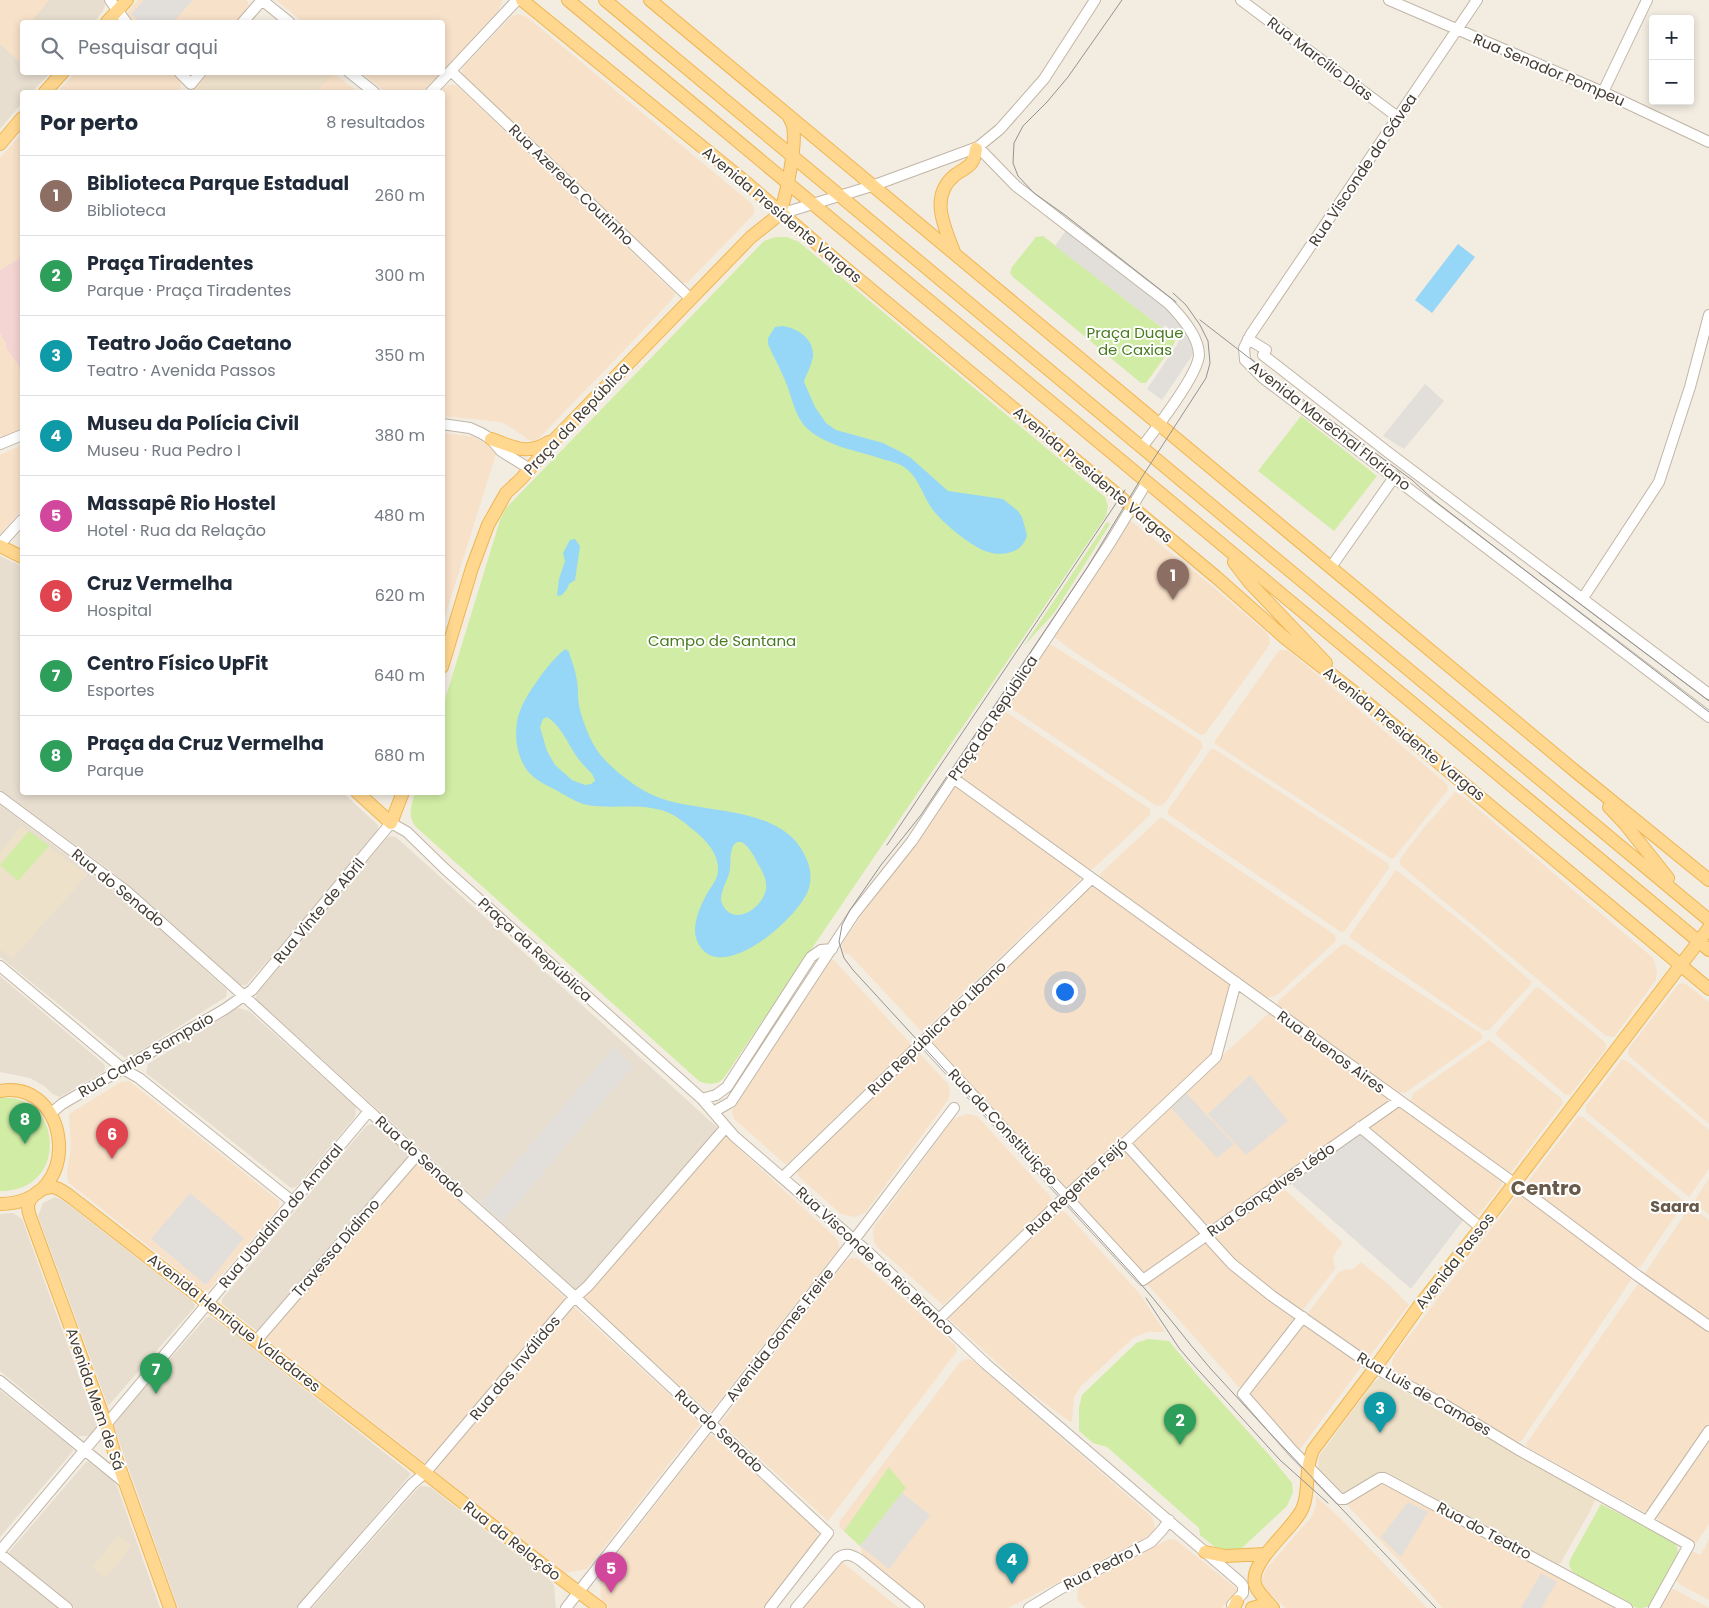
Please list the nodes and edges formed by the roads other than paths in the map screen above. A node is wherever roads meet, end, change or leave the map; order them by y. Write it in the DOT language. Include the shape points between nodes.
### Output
graph roads {
  1 [pos="127,0"];
  2 [pos="262,0"];
  3 [pos="517,0"];
  4 [pos="522,0"];
  5 [pos="568,0"];
  6 [pos="605,0"];
  7 [pos="650,0"];
  8 [pos="1095,0"];
  9 [pos="1241,0"];
  10 [pos="1389,0"];
  11 [pos="1478,0"];
  12 [pos="1647,0"];
  13 [pos="114,5"];
  14 [pos="108,20"];
  15 [pos="125,20"];
  16 [pos="245,20"];
  17 [pos="287,20"];
  18 [pos="1458,30"];
  19 [pos="451,71"];
  20 [pos="60,75"];
  21 [pos="182,75"];
  22 [pos="198,75"];
  23 [pos="354,75"];
  24 [pos="47,90"];
  25 [pos="372,90"];
  26 [pos="434,90"];
  27 [pos="1603,92"];
  28 [pos="788,115"];
  29 [pos="1399,118"];
  30 [pos="20,120"];
  31 [pos="1709,142"];
  32 [pos="0,144"];
  33 [pos="977,148"];
  34 [pos="791,155"];
  35 [pos="788,182"];
  36 [pos="872,186"];
  37 [pos="841,196"];
  38 [pos="814,204"];
  39 [pos="780,214"];
  40 [pos="955,254"];
  41 [pos="690,299"];
  42 [pos="1709,315"];
  43 [pos="1248,339"];
  44 [pos="445,424"];
  45 [pos="1160,424"];
  46 [pos="20,436"];
  47 [pos="556,438"];
  48 [pos="491,439"];
  49 [pos="0,444"];
  50 [pos="1142,447"];
  51 [pos="530,469"];
  52 [pos="1395,476"];
  53 [pos="1147,482"];
  54 [pos="1132,507"];
  55 [pos="20,522"];
  56 [pos="1218,542"];
  57 [pos="0,545"];
  58 [pos="20,556"];
  59 [pos="1330,567"];
  60 [pos="1583,598"];
  61 [pos="445,657"];
  62 [pos="1348,688"];
  63 [pos="1709,694"];
  64 [pos="1709,717"];
  65 [pos="1575,771"];
  66 [pos="953,778"];
  67 [pos="361,795"];
  68 [pos="402,795"];
  69 [pos="0,797"];
  70 [pos="391,823"];
  71 [pos="1091,879"];
  72 [pos="1709,880"];
  73 [pos="1681,896"];
  74 [pos="1709,920"];
  75 [pos="1709,928"];
  76 [pos="1704,946"];
  77 [pos="832,949"];
  78 [pos="1680,965"];
  79 [pos="0,966"];
  80 [pos="1236,982"];
  81 [pos="1709,989"];
  82 [pos="244,996"];
  83 [pos="923,1041"];
  84 [pos="123,1068"];
  85 [pos="4,1089"];
  86 [pos="702,1099"];
  87 [pos="1398,1101"];
  88 [pos="954,1108"];
  89 [pos="369,1111"];
  90 [pos="713,1112"];
  91 [pos="50,1114"];
  92 [pos="726,1127"];
  93 [pos="1360,1127"];
  94 [pos="1124,1144"];
  95 [pos="417,1155"];
  96 [pos="783,1177"];
  97 [pos="1514,1183"];
  98 [pos="38,1192"];
  99 [pos="1066,1196"];
  100 [pos="293,1202"];
  101 [pos="0,1204"];
  102 [pos="1481,1228"];
  103 [pos="1208,1235"];
  104 [pos="854,1240"];
  105 [pos="1144,1280"];
  106 [pos="575,1297"];
  107 [pos="208,1303"];
  108 [pos="1303,1318"];
  109 [pos="939,1319"];
  110 [pos="1709,1326"];
  111 [pos="256,1341"];
  112 [pos="1375,1368"];
  113 [pos="0,1381"];
  114 [pos="710,1423"];
  115 [pos="106,1424"];
  116 [pos="1709,1432"];
  117 [pos="84,1449"];
  118 [pos="1307,1466"];
  119 [pos="425,1473"];
  120 [pos="125,1483"];
  121 [pos="1168,1520"];
  122 [pos="1647,1521"];
  123 [pos="0,1552"];
  124 [pos="1205,1552"];
  125 [pos="1266,1554"];
  126 [pos="579,1592"];
  127 [pos="1233,1606"];
  128 [pos="67,1608"];
  129 [pos="170,1608"];
  130 [pos="303,1608"];
  131 [pos="566,1608"];
  132 [pos="600,1608"];
  133 [pos="770,1608"];
  134 [pos="796,1608"];
  135 [pos="919,1608"];
  136 [pos="1029,1608"];
  137 [pos="1252,1608"];
  138 [pos="1266,1608"];
  139 [pos="1273,1608"];
  140 [pos="1627,1608"];
  141 [pos="1654,1608"];
  1 -- 13 [label="main road"];
  2 -- 16 [label="street"];
  2 -- 17 [label="street"];
  3 -- 19 [label="street"];
  4 -- 39 [label="main road, Avenida Presidente Vargas" via="749,185"];
  5 -- 35 [label="main road, Avenida Presidente Vargas"];
  6 -- 34 [label="main road"];
  7 -- 28 [label="main road"];
  8 -- 33 [label="street" via="1044,79 1000,129"];
  9 -- 29 [label="street, Rua Marcílio Dias"];
  10 -- 18 [label="street, Rua Senador Pompeu"];
  11 -- 18 [label="street, Rua Visconde da Gávea"];
  12 -- 27 [label="street"];
  13 -- 14 [label="main road"];
  13 -- 15 [label="street"];
  18 -- 27 [label="street, Rua Senador Pompeu"];
  18 -- 29 [label="street, Rua Visconde da Gávea"];
  19 -- 26 [label="street"];
  19 -- 41 [label="street, Rua Azeredo Coutinho"];
  20 -- 24 [label="main road"];
  21 -- 22 [label="street" via="191,84"];
  23 -- 25 [label="street"];
  27 -- 31 [label="street, Rua Senador Pompeu"];
  28 -- 34 [label="main road" via="793,128"];
  28 -- 36 [label="main road"];
  29 -- 43 [label="street, Rua Visconde da Gávea"];
  30 -- 32 [label="main road"];
  33 -- 36 [label="street"];
  33 -- 40 [label="main road" via="975,159 948,182 940,200 942,218"];
  33 -- 45 [label="street" via="1016,186 1168,303 1194,338 1197,364"];
  34 -- 35 [label="main road"];
  34 -- 37 [label="main road"];
  35 -- 38 [label="main road, Avenida Presidente Vargas"];
  35 -- 39 [label="main road"];
  36 -- 37 [label="street"];
  36 -- 40 [label="main road"];
  37 -- 38 [label="street"];
  37 -- 50 [label="main road"];
  38 -- 39 [label="street"];
  38 -- 53 [label="main road, Avenida Presidente Vargas"];
  39 -- 41 [label="main road, Praça da República" via="751,237"];
  39 -- 54 [label="main road, Avenida Presidente Vargas"];
  40 -- 45 [label="main road"];
  41 -- 47 [label="main road, Praça da República"];
  42 -- 60 [label="street" via="1659,482"];
  43 -- 52 [label="street, Avenida Marechal Floriano" via="1244,354 1251,368"];
  43 -- 60 [label="street, Avenida Marechal Floriano" via="1266,350 1263,355 1376,443"];
  44 -- 48 [label="street" via="470,428"];
  45 -- 50 [label="street"];
  45 -- 59 [label="main road"];
  46 -- 49 [label="street"];
  47 -- 48 [label="main road" via="529,451"];
  47 -- 51 [label="main road, Praça da República"];
  48 -- 51 [label="street" via="501,451"];
  50 -- 73 [label="main road"];
  51 -- 61 [label="main road, Praça da República" via="506,493 488,525"];
  52 -- 59 [label="street"];
  52 -- 64 [label="street, Avenida Marechal Floriano"];
  53 -- 54 [label="street, Praça da República"];
  53 -- 56 [label="main road, Avenida Presidente Vargas"];
  54 -- 62 [label="main road, Avenida Presidente Vargas"];
  54 -- 66 [label="street, Praça da República"];
  55 -- 57 [label="street"];
  56 -- 62 [label="main road" via="1250,583"];
  56 -- 76 [label="main road, Avenida Presidente Vargas"];
  57 -- 58 [label="main road"];
  59 -- 65 [label="main road"];
  60 -- 63 [label="street, Avenida Marechal Floriano"];
  62 -- 78 [label="main road, Avenida Presidente Vargas"];
  65 -- 72 [label="main road"];
  65 -- 73 [label="main road" via="1625,824"];
  66 -- 71 [label="street, Rua Buenos Aires"];
  66 -- 77 [label="street, Praça da República" via="912,841 854,914"];
  67 -- 70 [label="main road"];
  68 -- 70 [label="main road"];
  69 -- 82 [label="street, Rua do Senado" via="125,890"];
  70 -- 82 [label="street, Rua Vinte de Abril"];
  70 -- 86 [label="street, Praça da República" via="407,832"];
  71 -- 80 [label="street, Rua Buenos Aires"];
  71 -- 83 [label="street, Rua República do Líbano"];
  73 -- 74 [label="main road"];
  75 -- 76 [label="main road, Avenida Passos"];
  76 -- 78 [label="main road, Avenida Passos"];
  77 -- 86 [label="street" via="821,950 811,957 727,1087 716,1096"];
  77 -- 90 [label="street, Praça da República" via="731,1102"];
  78 -- 81 [label="main road, Avenida Presidente Vargas"];
  78 -- 97 [label="main road, Avenida Passos"];
  79 -- 84 [label="street"];
  80 -- 87 [label="street, Rua Buenos Aires"];
  80 -- 94 [label="street, Rua Regente Feijó" via="1216,1057"];
  82 -- 84 [label="street, Rua Carlos Sampaio"];
  82 -- 89 [label="street, Rua do Senado"];
  83 -- 96 [label="street, Rua República do Líbano"];
  83 -- 99 [label="street, Rua da Constituição"];
  84 -- 91 [label="street, Rua Carlos Sampaio"];
  84 -- 100 [label="street"];
  85 -- 91 [label="main road" via="34,1099"];
  86 -- 90 [label="street, Praça da República"];
  87 -- 93 [label="street, Rua Gonçalves Lédo"];
  87 -- 97 [label="street, Rua Buenos Aires"];
  88 -- 104 [label="street, Avenida Gomes Freire"];
  89 -- 95 [label="street, Rua do Senado"];
  89 -- 100 [label="street, Rua Ubaldino do Amaral"];
  90 -- 92 [label="street, Praça da República"];
  91 -- 98 [label="main road" via="58,1133 59,1154 52,1174"];
  92 -- 96 [label="street, Rua Visconde do Rio Branco"];
  92 -- 106 [label="street, Rua dos Inválidos"];
  93 -- 102 [label="street"];
  93 -- 103 [label="street, Rua Gonçalves Lédo"];
  94 -- 99 [label="street, Rua Regente Feijó"];
  94 -- 103 [label="street, Rua Luis de Camões"];
  95 -- 106 [label="street, Rua do Senado"];
  95 -- 111 [label="street, Travessa Dídimo"];
  96 -- 104 [label="street, Rua Visconde do Rio Branco"];
  97 -- 102 [label="main road, Avenida Passos"];
  97 -- 110 [label="street, Rua Buenos Aires"];
  98 -- 101 [label="main road" via="18,1202"];
  98 -- 107 [label="main road, Avenida Henrique Valadares" via="50,1188 61,1191"];
  98 -- 115 [label="main road, Avenida Mem de Sá" via="28,1206 32,1222"];
  99 -- 105 [label="street, Rua da Constituição"];
  99 -- 109 [label="street, Rua Regente Feijó"];
  100 -- 107 [label="street, Rua Ubaldino do Amaral"];
  102 -- 112 [label="main road, Avenida Passos"];
  103 -- 105 [label="street, Rua Gonçalves Lédo"];
  103 -- 108 [label="street, Rua Luis de Camões" via="1232,1264"];
  104 -- 109 [label="street, Rua Visconde do Rio Branco"];
  104 -- 114 [label="street, Avenida Gomes Freire"];
  106 -- 114 [label="street, Rua do Senado"];
  106 -- 119 [label="street, Rua dos Inválidos"];
  107 -- 111 [label="main road, Avenida Henrique Valadares"];
  107 -- 115 [label="street, Rua Ubaldino do Amaral"];
  108 -- 112 [label="street, Rua Luis de Camões"];
  108 -- 118 [label="street" via="1243,1394"];
  109 -- 121 [label="street, Rua Visconde do Rio Branco"];
  111 -- 119 [label="main road, Avenida Henrique Valadares"];
  112 -- 118 [label="main road, Avenida Passos" via="1317,1444"];
  112 -- 122 [label="street, Rua Luis de Camões"];
  113 -- 117 [label="street"];
  114 -- 126 [label="street, Avenida Gomes Freire"];
  114 -- 133 [label="street, Rua do Senado" via="828,1533"];
  115 -- 117 [label="street, Rua Ubaldino do Amaral"];
  115 -- 120 [label="main road, Avenida Mem de Sá"];
  116 -- 122 [label="street"];
  117 -- 120 [label="street"];
  117 -- 123 [label="street, Rua Ubaldino do Amaral"];
  118 -- 125 [label="main road, Avenida Passos" via="1303,1507 1294,1523"];
  118 -- 140 [label="street, Rua do Teatro" via="1340,1499 1384,1478"];
  119 -- 126 [label="main road, Rua da Relação"];
  119 -- 130 [label="street, Rua dos Inválidos"];
  120 -- 129 [label="main road, Avenida Mem de Sá"];
  121 -- 124 [label="street, Rua Visconde do Rio Branco"];
  121 -- 136 [label="street, Rua Pedro I" via="1151,1542"];
  122 -- 141 [label="street, Rua Luis de Camões" via="1689,1545"];
  123 -- 128 [label="street"];
  124 -- 125 [label="main road" via="1225,1556"];
  124 -- 127 [label="street, Rua Visconde do Rio Branco" via="1242,1584 1243,1593"];
  125 -- 139 [label="main road, Avenida Passos" via="1256,1570 1254,1582"];
  126 -- 131 [label="street, Avenida Gomes Freire"];
  126 -- 132 [label="main road, Rua da Relação"];
  134 -- 135 [label="street" via="845,1554 852,1555"];
  137 -- 138 [label="main road"];
}
